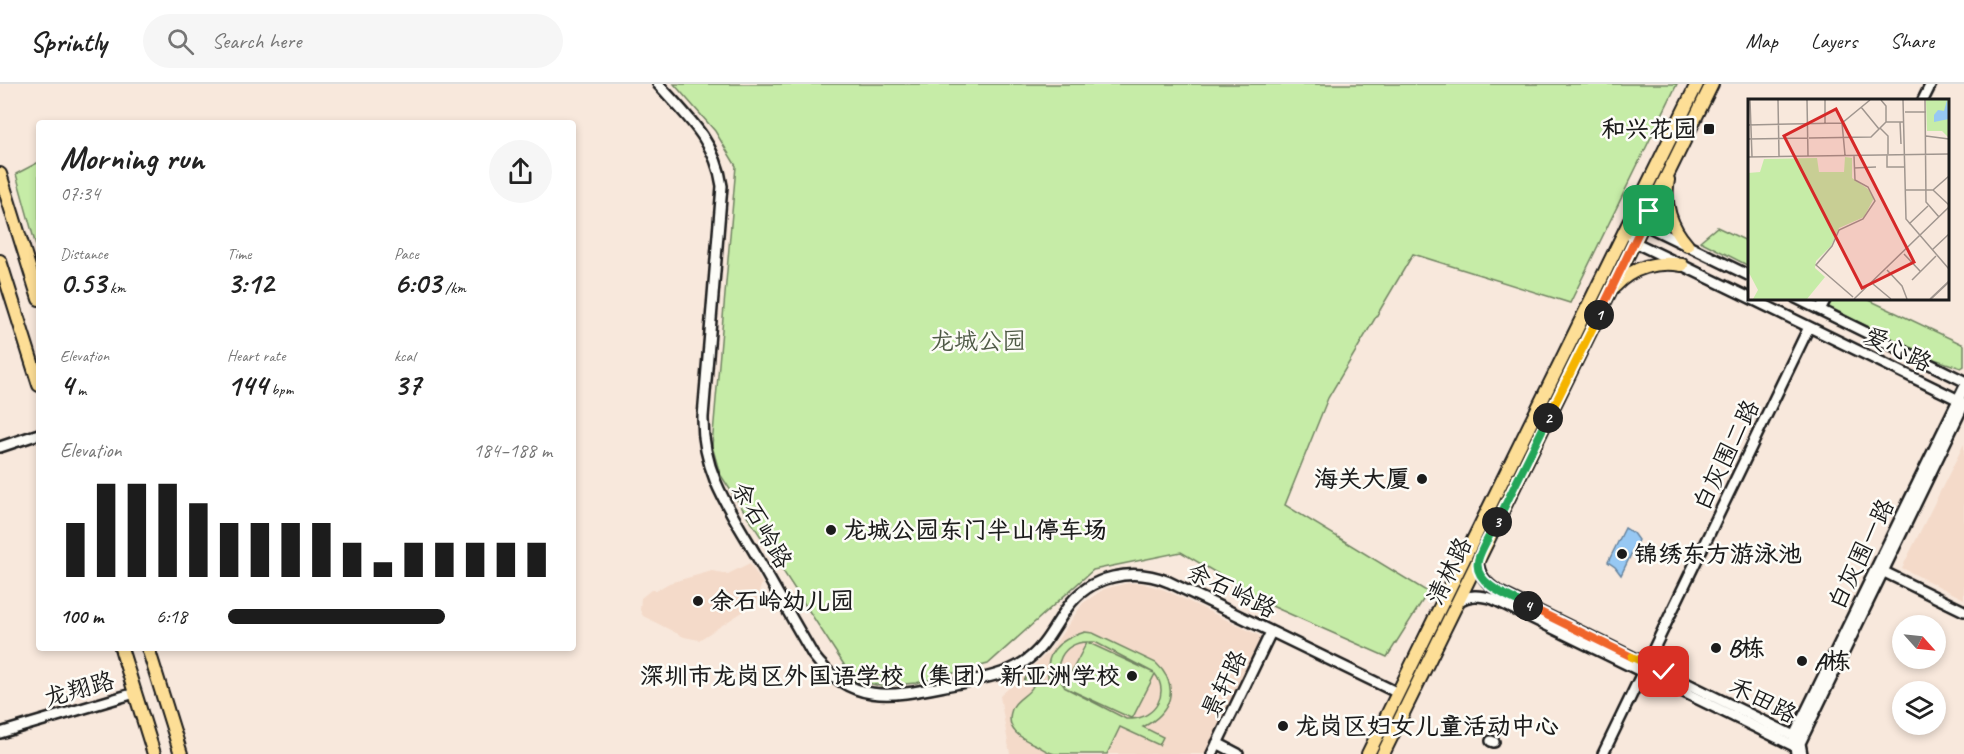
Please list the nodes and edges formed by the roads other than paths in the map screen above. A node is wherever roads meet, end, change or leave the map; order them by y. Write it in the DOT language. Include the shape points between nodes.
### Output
graph roads {
  1 [pos="658,84"];
  2 [pos="1697,84"];
  3 [pos="1712,84"];
  4 [pos="1931,84"];
  5 [pos="1924,99"];
  6 [pos="1670,168"];
  7 [pos="0,174"];
  8 [pos="1643,224"];
  9 [pos="1626,227"];
  10 [pos="1634,242"];
  11 [pos="1687,245"];
  12 [pos="0,261"];
  13 [pos="1682,265"];
  14 [pos="1748,276"];
  15 [pos="36,289"];
  16 [pos="1609,294"];
  17 [pos="1748,297"];
  18 [pos="1754,300"];
  19 [pos="1800,300"];
  20 [pos="1825,300"];
  21 [pos="1820,310"];
  22 [pos="1809,327"];
  23 [pos="36,375"];
  24 [pos="1964,381"];
  25 [pos="1964,388"];
  26 [pos="1962,402"];
  27 [pos="36,435"];
  28 [pos="0,447"];
  29 [pos="1478,561"];
  30 [pos="1880,569"];
  31 [pos="1457,603"];
  32 [pos="1964,611"];
  33 [pos="1271,632"];
  34 [pos="122,651"];
  35 [pos="149,651"];
  36 [pos="1645,668"];
  37 [pos="135,693"];
  38 [pos="1398,693"];
  39 [pos="0,732"];
  40 [pos="1217,743"];
  41 [pos="1796,745"];
  42 [pos="154,754"];
  43 [pos="181,754"];
  44 [pos="1212,754"];
  45 [pos="1238,754"];
  46 [pos="1368,754"];
  47 [pos="1383,754"];
  48 [pos="1603,754"];
  49 [pos="1802,754"];
  1 -- 33 [label="street, 余石岭路" via="707,141 722,186 703,417 707,461 720,493 813,655 826,669 849,686 886,695 999,675 1038,651 1080,594 1104,579 1123,574 1160,578"];
  2 -- 9 [label="main road, 清林路"];
  3 -- 6 [label="main road, 清林路"];
  4 -- 5 [label="street"];
  6 -- 8 [label="main road, 清林路"];
  6 -- 11 [label="main road" via="1666,186 1668,208 1673,226"];
  7 -- 15 [label="main road"];
  8 -- 9 [label="street"];
  8 -- 10 [label="main road, 清林路"];
  8 -- 11 [label="street"];
  9 -- 10 [label="street"];
  9 -- 38 [label="main road, 清林路"];
  10 -- 13 [label="street, 爱心路"];
  10 -- 16 [label="main road, 清林路"];
  11 -- 14 [label="street"];
  12 -- 23 [label="main road"];
  13 -- 16 [label="main road" via="1660,264 1633,271"];
  13 -- 17 [label="street, 爱心路"];
  16 -- 29 [label="main road, 清林路"];
  18 -- 22 [label="street, 爱心路"];
  19 -- 21 [label="street, 爱心路"];
  20 -- 21 [label="street"];
  21 -- 24 [label="street, 爱心路"];
  22 -- 26 [label="street, 爱心路"];
  22 -- 36 [label="street, 白灰围二路"];
  25 -- 26 [label="street, 白灰围一路"];
  26 -- 30 [label="street, 白灰围一路"];
  27 -- 28 [label="street"];
  29 -- 31 [label="main road, 清林路"];
  29 -- 36 [label="street, 禾田路" via="1483,578 1498,591"];
  30 -- 32 [label="street"];
  30 -- 41 [label="street, 白灰围一路"];
  31 -- 36 [label="street, 禾田路" via="1474,595 1493,598"];
  31 -- 47 [label="main road, 清林路"];
  33 -- 38 [label="street, 余石岭路"];
  33 -- 40 [label="street, 景轩路"];
  34 -- 37 [label="main road"];
  35 -- 43 [label="main road"];
  36 -- 41 [label="street, 禾田路"];
  36 -- 48 [label="street, 白灰围二路"];
  37 -- 39 [label="street, 龙翔路"];
  37 -- 42 [label="main road"];
  38 -- 46 [label="main road, 清林路"];
  40 -- 44 [label="street, 景轩路"];
  40 -- 45 [label="street"];
  41 -- 49 [label="street"];
}
